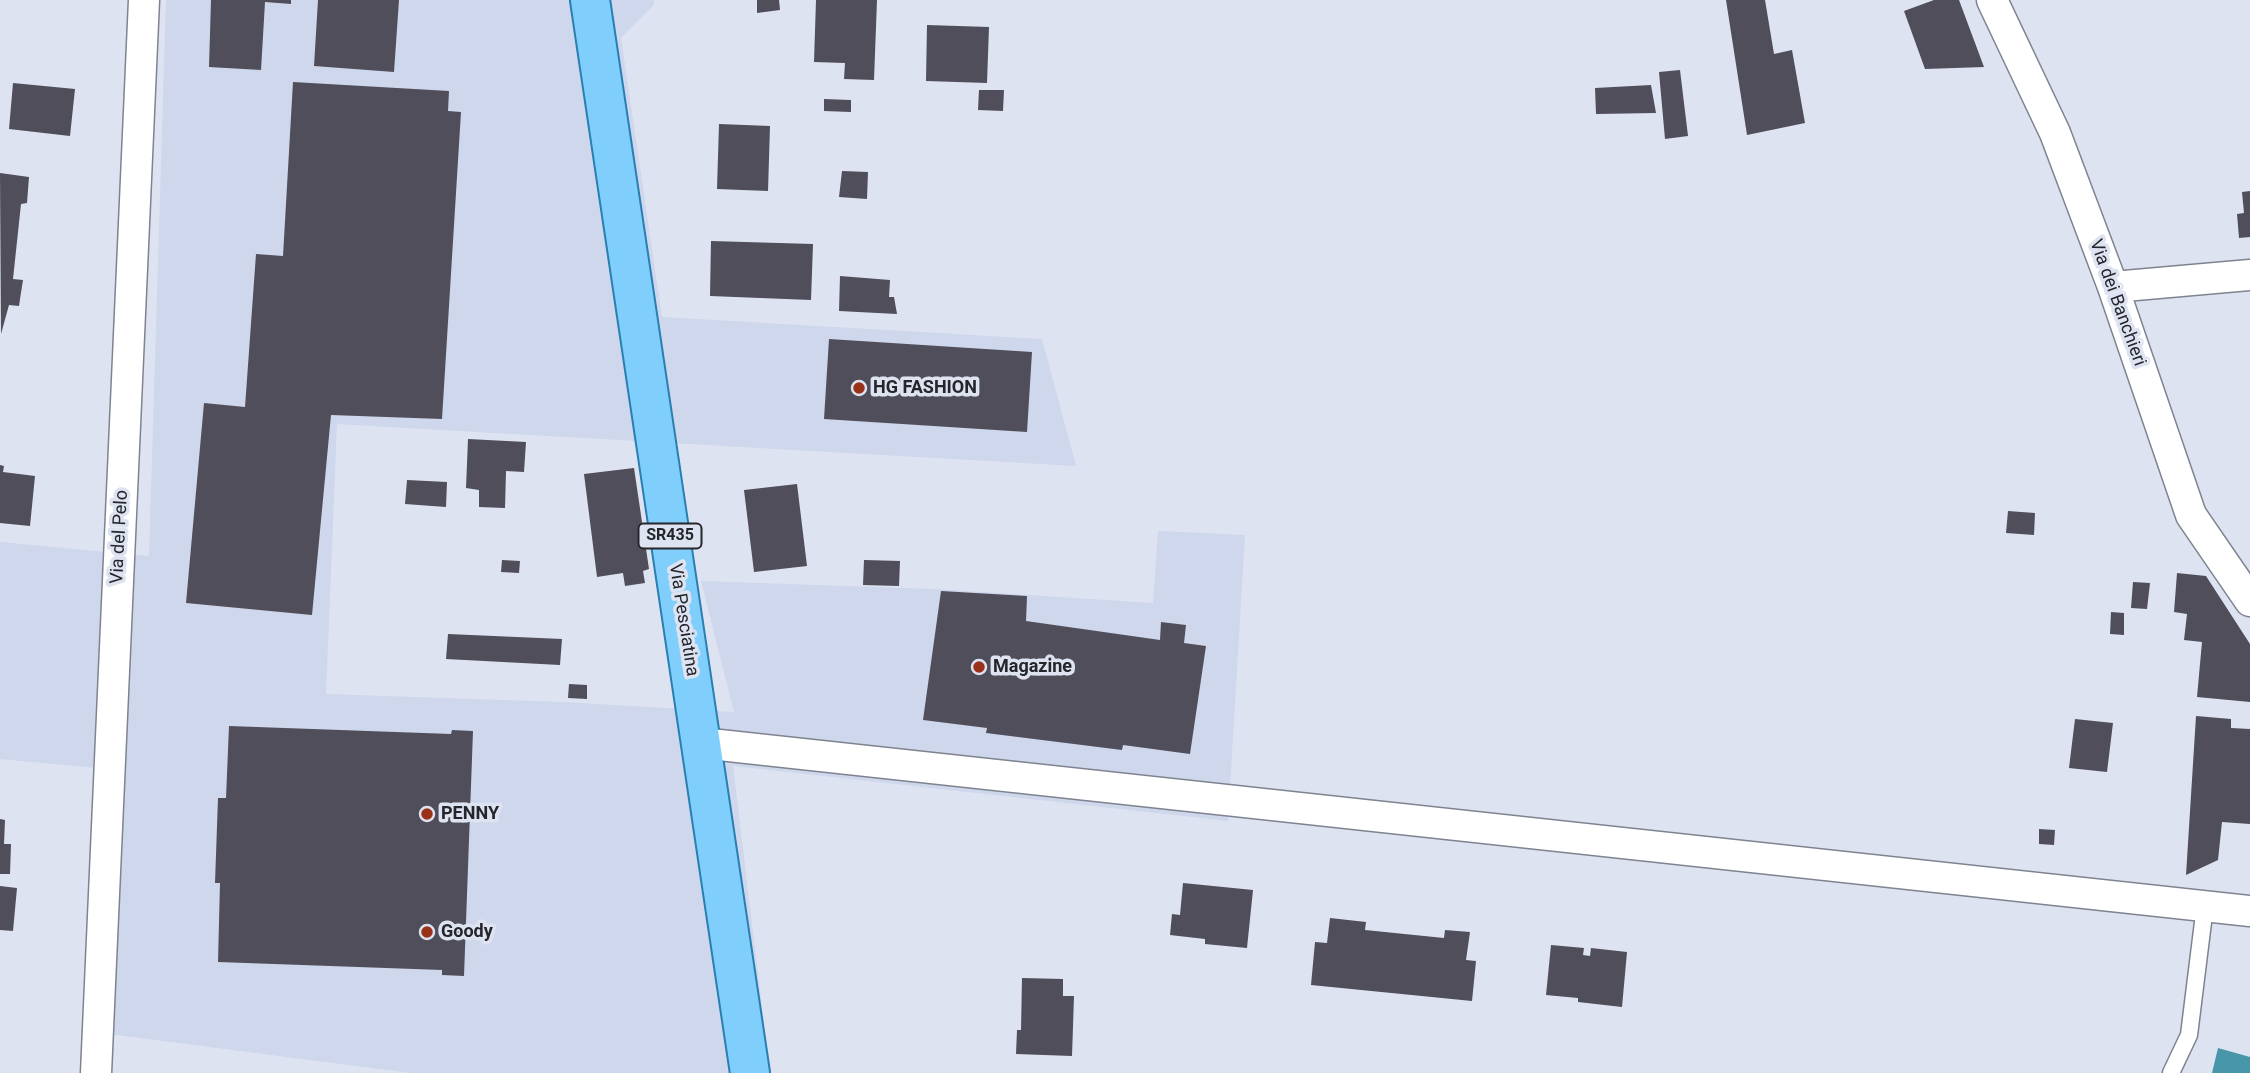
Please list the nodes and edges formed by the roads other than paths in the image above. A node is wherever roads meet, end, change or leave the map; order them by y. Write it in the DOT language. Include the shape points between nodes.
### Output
graph roads {
  1 [pos="144,0"];
  2 [pos="590,0"];
  3 [pos="1992,0"];
  4 [pos="2250,275"];
  5 [pos="2113,286"];
  6 [pos="2250,601"];
  7 [pos="701,743"];
  8 [pos="2206,906"];
  9 [pos="2250,911"];
  10 [pos="96,1073"];
  11 [pos="750,1073"];
  12 [pos="2171,1073"];
  1 -- 10 [label="street, Via del Pelo"];
  2 -- 7 [label="main road, Via Pesciatina / SR435"];
  3 -- 5 [label="street, Via dei Banchieri" via="2055,133"];
  4 -- 5 [label="street"];
  5 -- 6 [label="street, Via dei Banchieri" via="2191,515"];
  7 -- 8 [label="street"];
  7 -- 11 [label="main road, Via Pesciatina / SR435"];
  8 -- 9 [label="street"];
  8 -- 12 [label="lane" via="2189,1035"];
}
